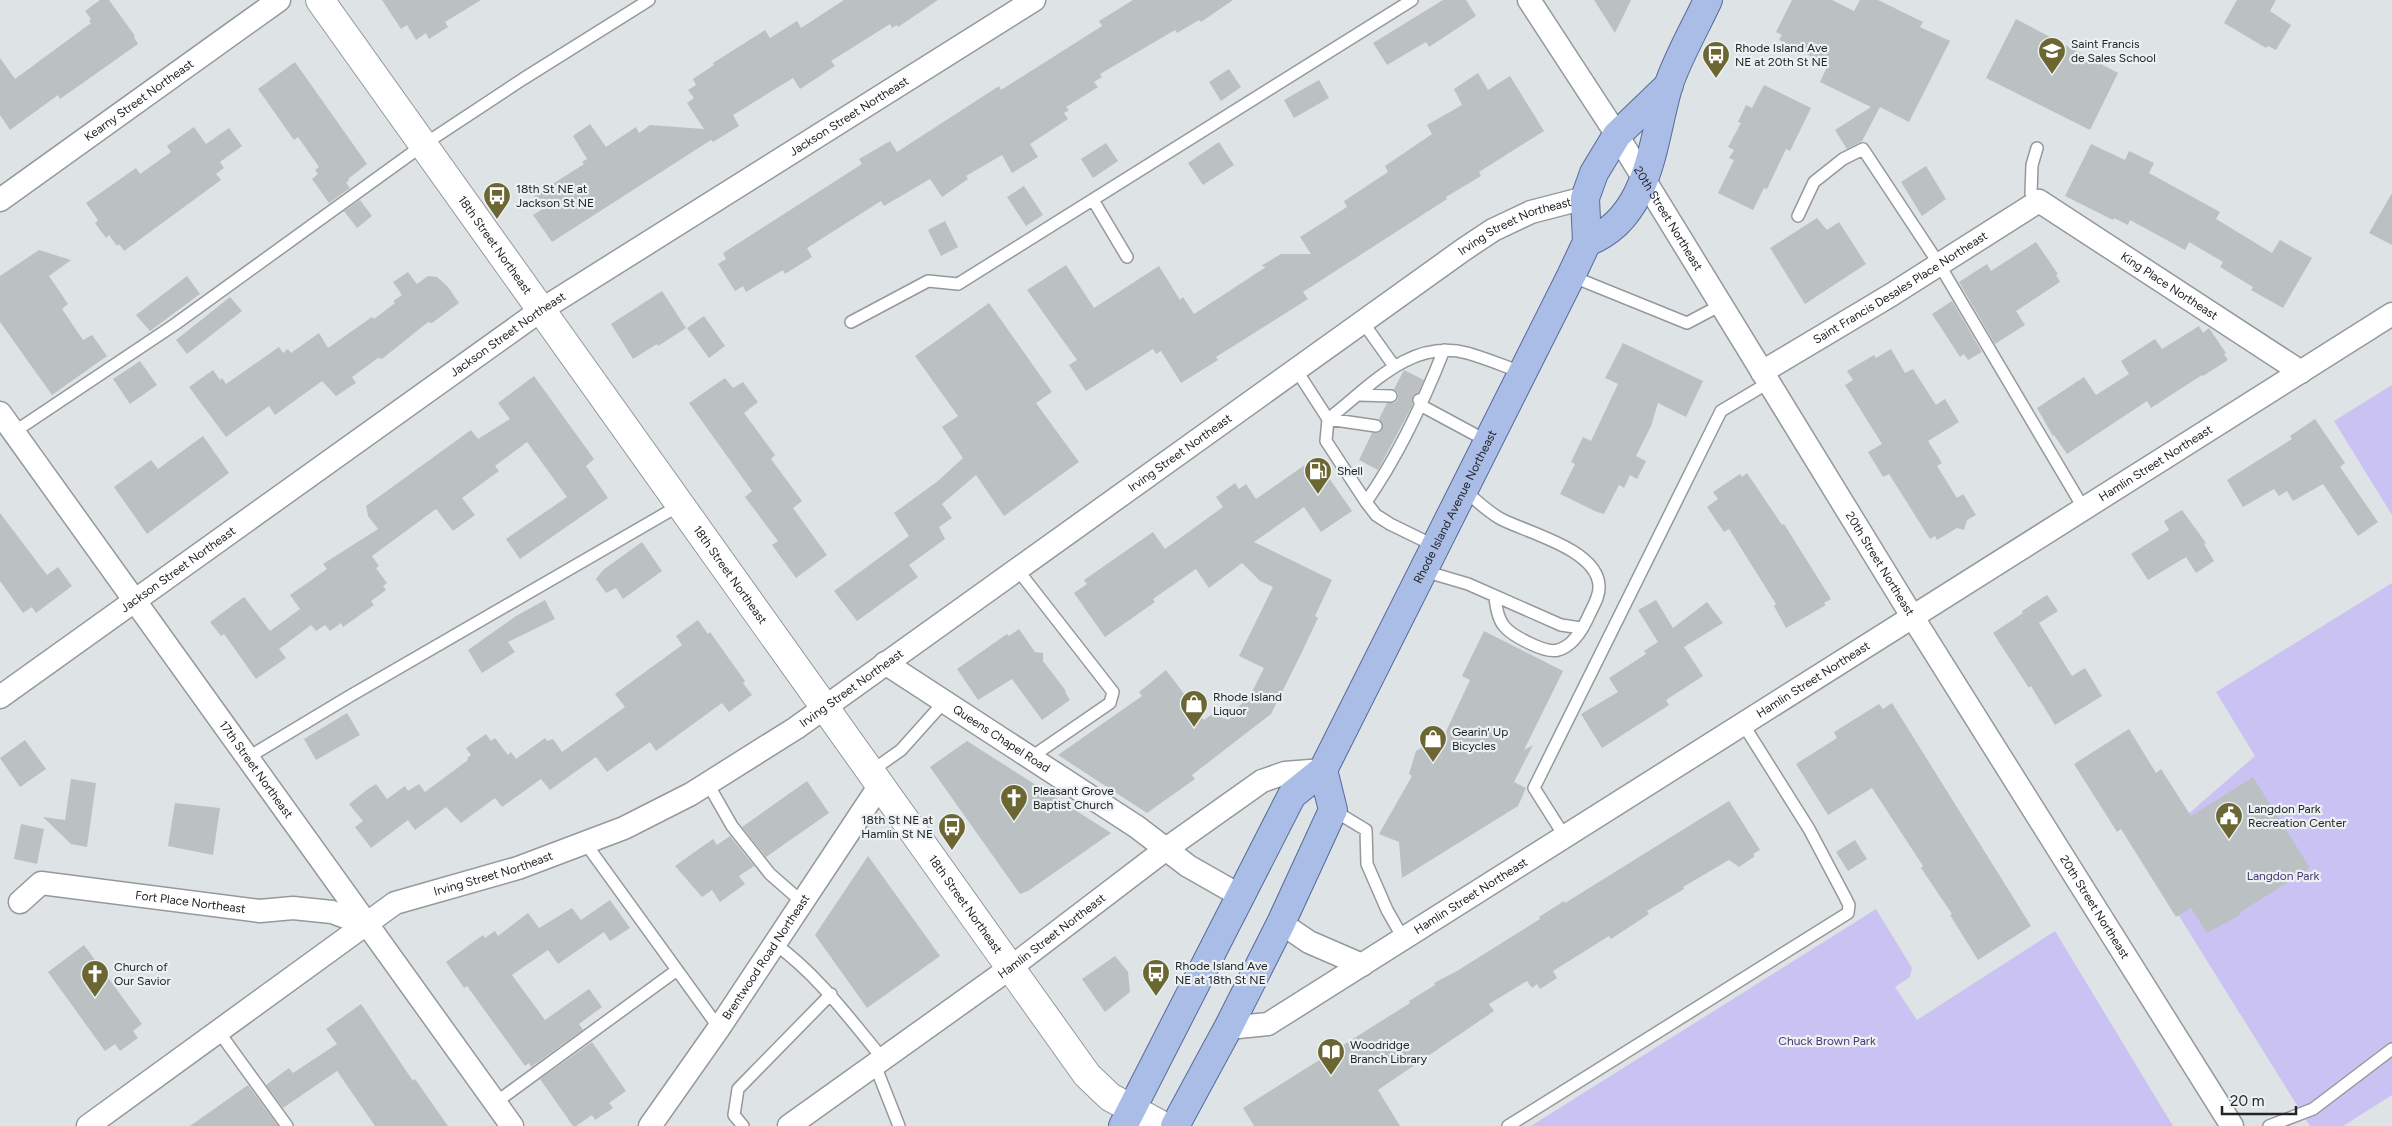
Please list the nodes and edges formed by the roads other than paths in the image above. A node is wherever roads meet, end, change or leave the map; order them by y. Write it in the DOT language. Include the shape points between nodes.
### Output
graph roads {
  1 [pos="279,0"];
  2 [pos="320,0"];
  3 [pos="649,0"];
  4 [pos="1034,0"];
  5 [pos="1412,0"];
  6 [pos="1529,0"];
  7 [pos="1708,0"];
  8 [pos="1669,85"];
  9 [pos="1617,135"];
  10 [pos="423,145"];
  11 [pos="2037,148"];
  12 [pos="1644,179"];
  13 [pos="1585,198"];
  14 [pos="0,200"];
  15 [pos="1093,200"];
  16 [pos="2039,201"];
  17 [pos="1798,216"];
  18 [pos="1587,242"];
  19 [pos="1127,257"];
  20 [pos="1939,264"];
  21 [pos="1572,276"];
  22 [pos="1721,305"];
  23 [pos="541,310"];
  24 [pos="2392,314"];
  25 [pos="1362,321"];
  26 [pos="851,322"];
  27 [pos="1444,350"];
  28 [pos="1394,366"];
  29 [pos="1295,368"];
  30 [pos="1522,372"];
  31 [pos="2301,372"];
  32 [pos="1765,377"];
  33 [pos="1360,396"];
  34 [pos="1391,396"];
  35 [pos="1420,403"];
  36 [pos="0,413"];
  37 [pos="1410,417"];
  38 [pos="1328,419"];
  39 [pos="1376,426"];
  40 [pos="14,432"];
  41 [pos="1487,441"];
  42 [pos="1465,491"];
  43 [pos="1366,502"];
  44 [pos="680,505"];
  45 [pos="2084,509"];
  46 [pos="1435,546"];
  47 [pos="1016,568"];
  48 [pos="1424,571"];
  49 [pos="1495,597"];
  50 [pos="135,601"];
  51 [pos="1912,616"];
  52 [pos="1581,628"];
  53 [pos="885,663"];
  54 [pos="0,697"];
  55 [pos="944,702"];
  56 [pos="824,708"];
  57 [pos="1743,724"];
  58 [pos="247,758"];
  59 [pos="1030,758"];
  60 [pos="1323,770"];
  61 [pos="875,779"];
  62 [pos="708,784"];
  63 [pos="1334,810"];
  64 [pos="1565,837"];
  65 [pos="586,844"];
  66 [pos="1166,849"];
  67 [pos="1239,896"];
  68 [pos="20,902"];
  69 [pos="802,902"];
  70 [pos="1281,922"];
  71 [pos="367,926"];
  72 [pos="1404,938"];
  73 [pos="775,944"];
  74 [pos="1362,965"];
  75 [pos="1010,968"];
  76 [pos="677,970"];
  77 [pos="831,994"];
  78 [pos="719,1028"];
  79 [pos="1228,1028"];
  80 [pos="219,1032"];
  81 [pos="2392,1049"];
  82 [pos="879,1062"];
  83 [pos="495,1103"];
  84 [pos="1128,1117"];
  85 [pos="88,1126"];
  86 [pos="287,1126"];
  87 [pos="512,1126"];
  88 [pos="650,1126"];
  89 [pos="743,1126"];
  90 [pos="788,1126"];
  91 [pos="900,1126"];
  92 [pos="1163,1126"];
  93 [pos="1175,1126"];
  94 [pos="1508,1126"];
  95 [pos="2232,1126"];
  96 [pos="2269,1126"];
  1 -- 14 [label="street, Kearny Street Northeast"];
  2 -- 10 [label="main road, 18th Street Northeast"];
  3 -- 10 [label="lane"];
  4 -- 23 [label="street, Jackson Street Northeast"];
  5 -- 15 [label="lane"];
  6 -- 9 [label="street, 20th Street Northeast"];
  7 -- 8 [label="main road, Rhode Island Avenue Northeast"];
  8 -- 9 [label="main road, Rhode Island Avenue Northeast"];
  8 -- 12 [label="main road, Rhode Island Avenue Northeast"];
  9 -- 12 [label="street, 20th Street Northeast"];
  9 -- 13 [label="main road, Rhode Island Avenue Northeast" via="1594,173"];
  10 -- 23 [label="main road, 18th Street Northeast"];
  10 -- 40 [label="lane" via="174,325"];
  11 -- 16 [label="lane" via="2032,165 2031,193"];
  12 -- 18 [label="main road, Rhode Island Avenue Northeast" via="1622,219 1603,236"];
  12 -- 22 [label="street, 20th Street Northeast"];
  13 -- 18 [label="main road, Rhode Island Avenue Northeast"];
  13 -- 25 [label="street, Irving Street Northeast" via="1532,212 1493,230"];
  15 -- 19 [label="lane"];
  15 -- 26 [label="lane" via="958,284 928,281"];
  16 -- 20 [label="street, Saint Francis Desales Place Northeast"];
  16 -- 31 [label="street, King Place Northeast"];
  17 -- 20 [label="lane" via="1814,182 1843,159 1864,149"];
  18 -- 21 [label="main road, Rhode Island Avenue Northeast"];
  20 -- 32 [label="street, Saint Francis Desales Place Northeast"];
  20 -- 45 [label="lane"];
  21 -- 22 [label="lane" via="1687,323"];
  21 -- 30 [label="main road, Rhode Island Avenue Northeast"];
  22 -- 32 [label="street, 20th Street Northeast"];
  23 -- 44 [label="main road, 18th Street Northeast"];
  23 -- 50 [label="street, Jackson Street Northeast"];
  24 -- 31 [label="street, Hamlin Street Northeast"];
  25 -- 28 [label="lane"];
  25 -- 29 [label="street, Irving Street Northeast"];
  27 -- 28 [label="lane" via="1418,354"];
  27 -- 30 [label="lane" via="1467,353"];
  27 -- 35 [label="lane"];
  28 -- 33 [label="lane"];
  29 -- 38 [label="lane"];
  29 -- 47 [label="street, Irving Street Northeast"];
  30 -- 41 [label="main road, Rhode Island Avenue Northeast"];
  31 -- 45 [label="street, Hamlin Street Northeast"];
  32 -- 51 [label="street, 20th Street Northeast"];
  32 -- 64 [label="lane" via="1721,411 1534,788"];
  33 -- 34 [label="lane"];
  33 -- 38 [label="lane"];
  35 -- 37 [label="lane"];
  35 -- 41 [label="lane"];
  35 -- 43 [label="lane" via="1383,478"];
  36 -- 40 [label="street, 17th Street Northeast"];
  38 -- 39 [label="lane"];
  38 -- 43 [label="lane" via="1326,441"];
  40 -- 50 [label="street, 17th Street Northeast"];
  41 -- 42 [label="main road, Rhode Island Avenue Northeast"];
  42 -- 46 [label="main road, Rhode Island Avenue Northeast"];
  42 -- 52 [label="lane" via="1500,518 1571,550 1592,568 1599,584 1598,596"];
  43 -- 46 [label="lane" via="1376,515 1390,524"];
  44 -- 56 [label="main road, 18th Street Northeast"];
  44 -- 58 [label="lane"];
  45 -- 51 [label="street, Hamlin Street Northeast"];
  46 -- 48 [label="main road, Rhode Island Avenue Northeast"];
  47 -- 53 [label="street, Irving Street Northeast"];
  47 -- 59 [label="lane" via="1113,692 1110,703"];
  48 -- 49 [label="lane" via="1468,584"];
  48 -- 60 [label="main road, Rhode Island Avenue Northeast"];
  49 -- 52 [label="lane" via="1561,625"];
  49 -- 52 [label="lane" via="1504,626 1542,649 1558,651 1568,645"];
  50 -- 54 [label="street, Jackson Street Northeast"];
  50 -- 58 [label="street, 17th Street Northeast"];
  51 -- 57 [label="street, Hamlin Street Northeast"];
  51 -- 95 [label="street, 20th Street Northeast"];
  53 -- 55 [label="street, Queens Chapel Road"];
  53 -- 56 [label="street, Irving Street Northeast"];
  55 -- 59 [label="street, Queens Chapel Road"];
  55 -- 61 [label="lane"];
  56 -- 61 [label="main road, 18th Street Northeast"];
  56 -- 62 [label="street, Irving Street Northeast"];
  57 -- 64 [label="street, Hamlin Street Northeast"];
  57 -- 94 [label="lane" via="1809,829 1849,905 1848,913"];
  58 -- 71 [label="street, 17th Street Northeast"];
  59 -- 66 [label="street, Queens Chapel Road"];
  60 -- 63 [label="main road"];
  60 -- 66 [label="street, Hamlin Street Northeast" via="1285,773 1262,781"];
  60 -- 67 [label="main road, Rhode Island Avenue Northeast" via="1292,796"];
  61 -- 69 [label="street, Brentwood Road Northeast"];
  61 -- 75 [label="main road, 18th Street Northeast"];
  62 -- 65 [label="street, Irving Street Northeast" via="645,818"];
  62 -- 69 [label="lane" via="732,826 770,874"];
  63 -- 70 [label="main road"];
  63 -- 72 [label="lane" via="1366,830 1367,864 1387,910"];
  64 -- 72 [label="street, Hamlin Street Northeast"];
  65 -- 71 [label="street, Irving Street Northeast" via="518,868 402,900"];
  65 -- 76 [label="lane"];
  66 -- 67 [label="street"];
  66 -- 75 [label="street, Hamlin Street Northeast"];
  67 -- 84 [label="main road, Rhode Island Avenue Northeast"];
  68 -- 71 [label="street, Fort Place Northeast" via="41,883 260,911 294,908 332,912"];
  69 -- 73 [label="street, Brentwood Road Northeast"];
  70 -- 74 [label="street" via="1308,942"];
  70 -- 79 [label="main road"];
  71 -- 80 [label="street, Irving Street Northeast"];
  71 -- 83 [label="street, 17th Street Northeast"];
  72 -- 74 [label="street, Hamlin Street Northeast"];
  73 -- 77 [label="lane" via="796,958"];
  73 -- 78 [label="street, Brentwood Road Northeast"];
  74 -- 79 [label="street, Hamlin Street Northeast" via="1268,1024"];
  75 -- 82 [label="street, Hamlin Street Northeast"];
  75 -- 84 [label="main road, 18th Street Northeast" via="1100,1090"];
  76 -- 78 [label="lane"];
  76 -- 83 [label="lane"];
  77 -- 82 [label="lane"];
  77 -- 89 [label="lane" via="738,1089 734,1116"];
  78 -- 88 [label="street, Brentwood Road Northeast"];
  79 -- 93 [label="main road"];
  80 -- 85 [label="street, Irving Street Northeast"];
  80 -- 86 [label="lane"];
  81 -- 96 [label="lane" via="2313,1109"];
  82 -- 90 [label="street, Hamlin Street Northeast"];
  82 -- 91 [label="lane"];
  83 -- 87 [label="street, 17th Street Northeast"];
  84 -- 92 [label="main road, 18th Street Northeast"];
}
